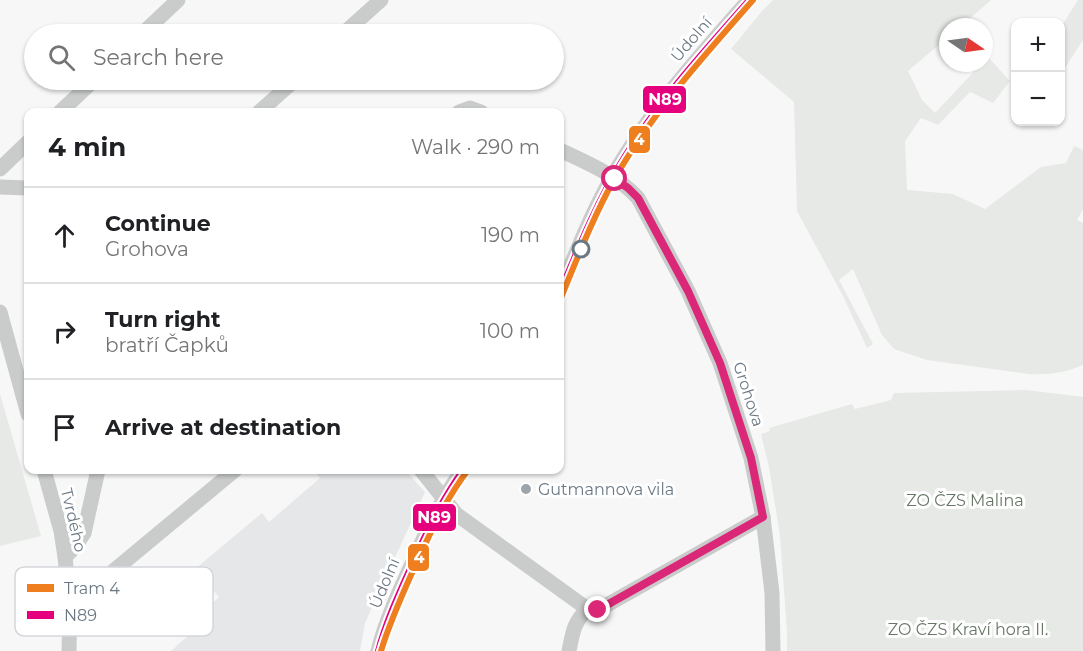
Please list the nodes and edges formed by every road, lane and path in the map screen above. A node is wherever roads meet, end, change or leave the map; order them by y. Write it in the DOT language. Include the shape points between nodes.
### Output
graph roads {
  1 [pos="178,0"];
  2 [pos="381,0"];
  3 [pos="749,0"];
  4 [pos="153,24"];
  5 [pos="354,24"];
  6 [pos="83,90"];
  7 [pos="284,90"];
  8 [pos="64,108"];
  9 [pos="264,108"];
  10 [pos="24,146"];
  11 [pos="564,152"];
  12 [pos="0,169"];
  13 [pos="612,177"];
  14 [pos="0,187"];
  15 [pos="24,188"];
  16 [pos="564,283"];
  17 [pos="0,312"];
  18 [pos="24,399"];
  19 [pos="45,474"];
  20 [pos="97,474"];
  21 [pos="230,474"];
  22 [pos="424,474"];
  23 [pos="460,474"];
  24 [pos="443,498"];
  25 [pos="763,517"];
  26 [pos="65,557"];
  27 [pos="66,567"];
  28 [pos="118,567"];
  29 [pos="587,609"];
  30 [pos="69,636"];
  31 [pos="69,651"];
  32 [pos="378,651"];
  33 [pos="569,651"];
  34 [pos="773,651"];
  1 -- 4 [label="street"];
  2 -- 5 [label="street"];
  3 -- 13 [label="street, Údolní" via="675,86"];
  6 -- 8 [label="street"];
  7 -- 9 [label="street"];
  10 -- 12 [label="street"];
  11 -- 13 [label="street, Grohova"];
  13 -- 16 [label="street, Údolní"];
  13 -- 25 [label="street, Grohova" via="638,198 716,352 751,458"];
  14 -- 15 [label="street"];
  17 -- 18 [label="street"];
  19 -- 26 [label="street, Tvrdého"];
  20 -- 26 [label="street" via="84,533"];
  21 -- 28 [label="street"];
  22 -- 24 [label="street"];
  23 -- 24 [label="street, Údolní"];
  24 -- 29 [label="street" via="456,514"];
  24 -- 32 [label="street, Údolní" via="395,600"];
  25 -- 29 [label="street" via="598,610"];
  25 -- 34 [label="street, Grohova" via="772,593"];
  26 -- 27 [label="street, Tvrdého"];
  29 -- 33 [label="street" via="576,621"];
  30 -- 31 [label="street, Tvrdého"];
}
